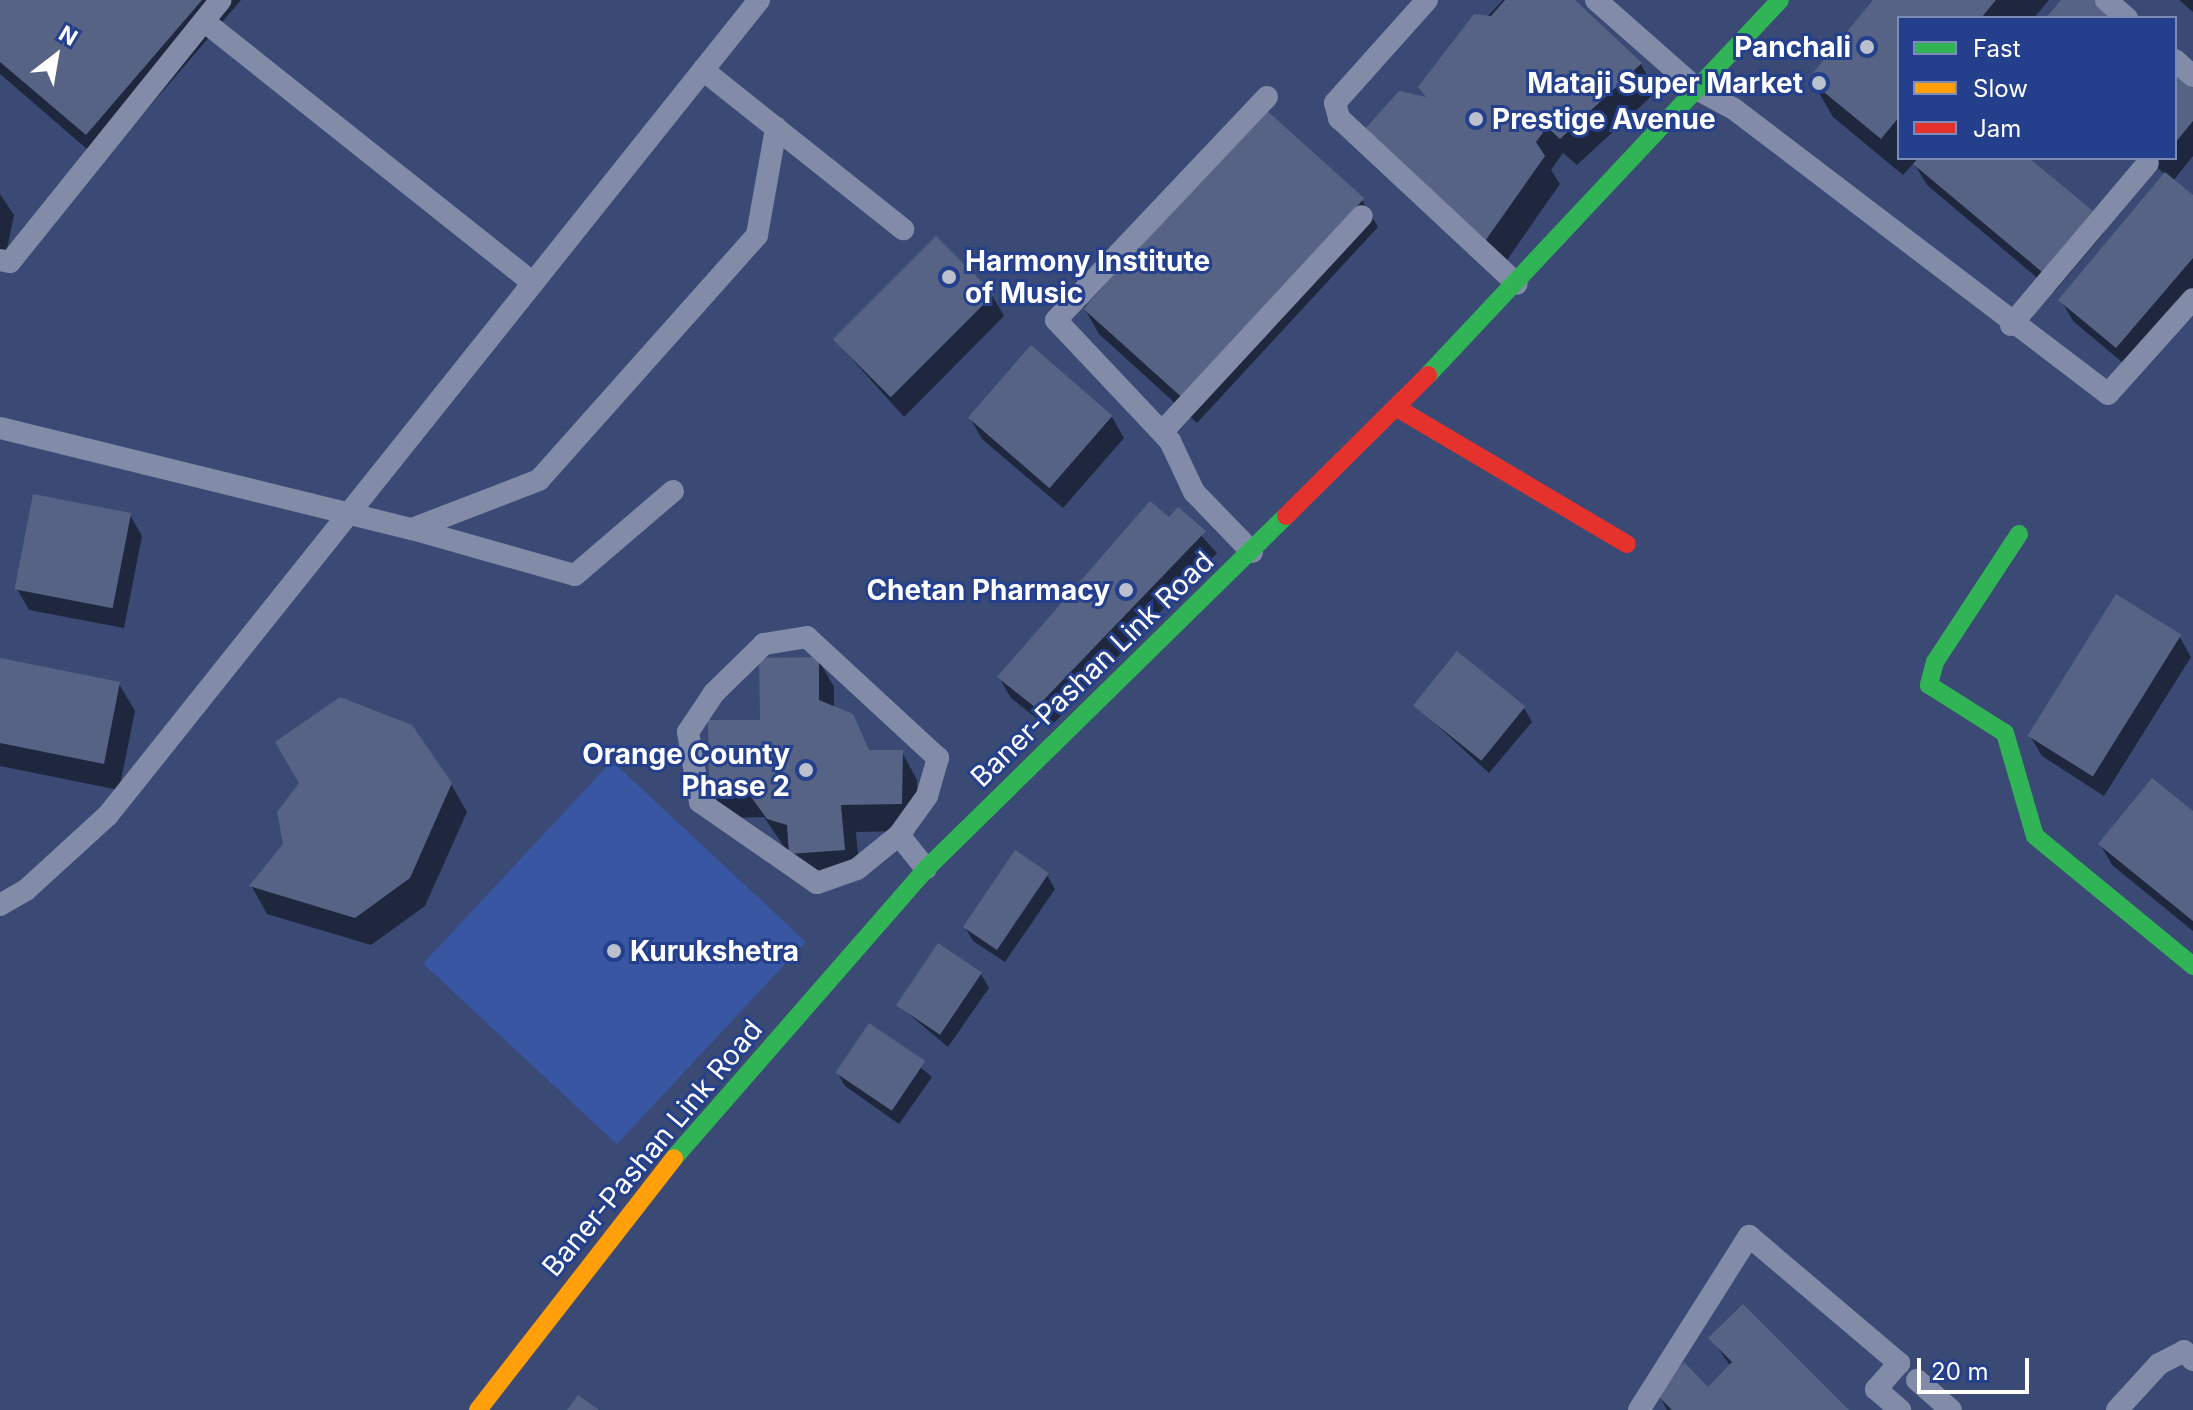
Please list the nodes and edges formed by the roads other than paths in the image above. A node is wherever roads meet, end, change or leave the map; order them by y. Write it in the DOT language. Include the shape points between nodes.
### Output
graph roads {
  1 [pos="221,0"];
  2 [pos="759,0"];
  3 [pos="1427,0"];
  4 [pos="1596,0"];
  5 [pos="1780,0"];
  6 [pos="2106,0"];
  7 [pos="2125,16"];
  8 [pos="205,22"];
  9 [pos="2177,62"];
  10 [pos="703,70"];
  11 [pos="2193,76"];
  12 [pos="1697,89"];
  13 [pos="1267,97"];
  14 [pos="776,128"];
  15 [pos="2148,163"];
  16 [pos="1362,216"];
  17 [pos="903,229"];
  18 [pos="0,260"];
  19 [pos="533,283"];
  20 [pos="1517,284"];
  21 [pos="2193,299"];
  22 [pos="2011,325"];
  23 [pos="1397,408"];
  24 [pos="0,428"];
  25 [pos="1162,432"];
  26 [pos="673,491"];
  27 [pos="350,512"];
  28 [pos="412,529"];
  29 [pos="2019,534"];
  30 [pos="1627,544"];
  31 [pos="1252,552"];
  32 [pos="899,835"];
  33 [pos="926,869"];
  34 [pos="0,905"];
  35 [pos="2193,966"];
  36 [pos="2193,1360"];
  37 [pos="1917,1380"];
  38 [pos="478,1410"];
  39 [pos="1639,1410"];
  40 [pos="1900,1410"];
  41 [pos="1951,1410"];
  42 [pos="2117,1410"];
  1 -- 8 [label="lane"];
  2 -- 10 [label="lane"];
  3 -- 20 [label="lane" via="1335,103 1339,118"];
  4 -- 12 [label="lane"];
  5 -- 12 [label="street, Baner-Pashan Link Road"];
  6 -- 7 [label="lane"];
  8 -- 18 [label="lane" via="10,262"];
  8 -- 19 [label="lane"];
  9 -- 11 [label="lane"];
  10 -- 14 [label="lane"];
  10 -- 19 [label="lane"];
  12 -- 20 [label="street, Baner-Pashan Link Road"];
  12 -- 22 [label="lane" via="1734,109"];
  13 -- 25 [label="lane" via="1056,320"];
  14 -- 17 [label="lane"];
  14 -- 28 [label="lane" via="757,235 539,480"];
  15 -- 22 [label="lane"];
  16 -- 25 [label="lane"];
  19 -- 27 [label="lane"];
  20 -- 23 [label="street, Baner-Pashan Link Road"];
  21 -- 22 [label="lane" via="2108,394"];
  23 -- 30 [label="street"];
  23 -- 31 [label="street, Baner-Pashan Link Road"];
  24 -- 27 [label="lane"];
  25 -- 31 [label="lane" via="1194,492"];
  26 -- 28 [label="lane" via="575,575"];
  27 -- 28 [label="lane"];
  27 -- 34 [label="lane" via="108,815 26,890"];
  29 -- 35 [label="street" via="1935,662 1929,685 2005,733 2035,836"];
  31 -- 33 [label="street, Baner-Pashan Link Road"];
  32 -- 32 [label="lane" via="857,869 817,883 700,802 688,732 714,693 764,644 807,637 938,758 927,796"];
  32 -- 33 [label="lane"];
  33 -- 38 [label="street, Baner-Pashan Link Road" via="631,1208"];
  36 -- 42 [label="lane" via="2184,1351 2159,1364"];
  37 -- 41 [label="lane"];
  39 -- 40 [label="lane" via="1749,1236 1899,1363 1876,1389"];
}
